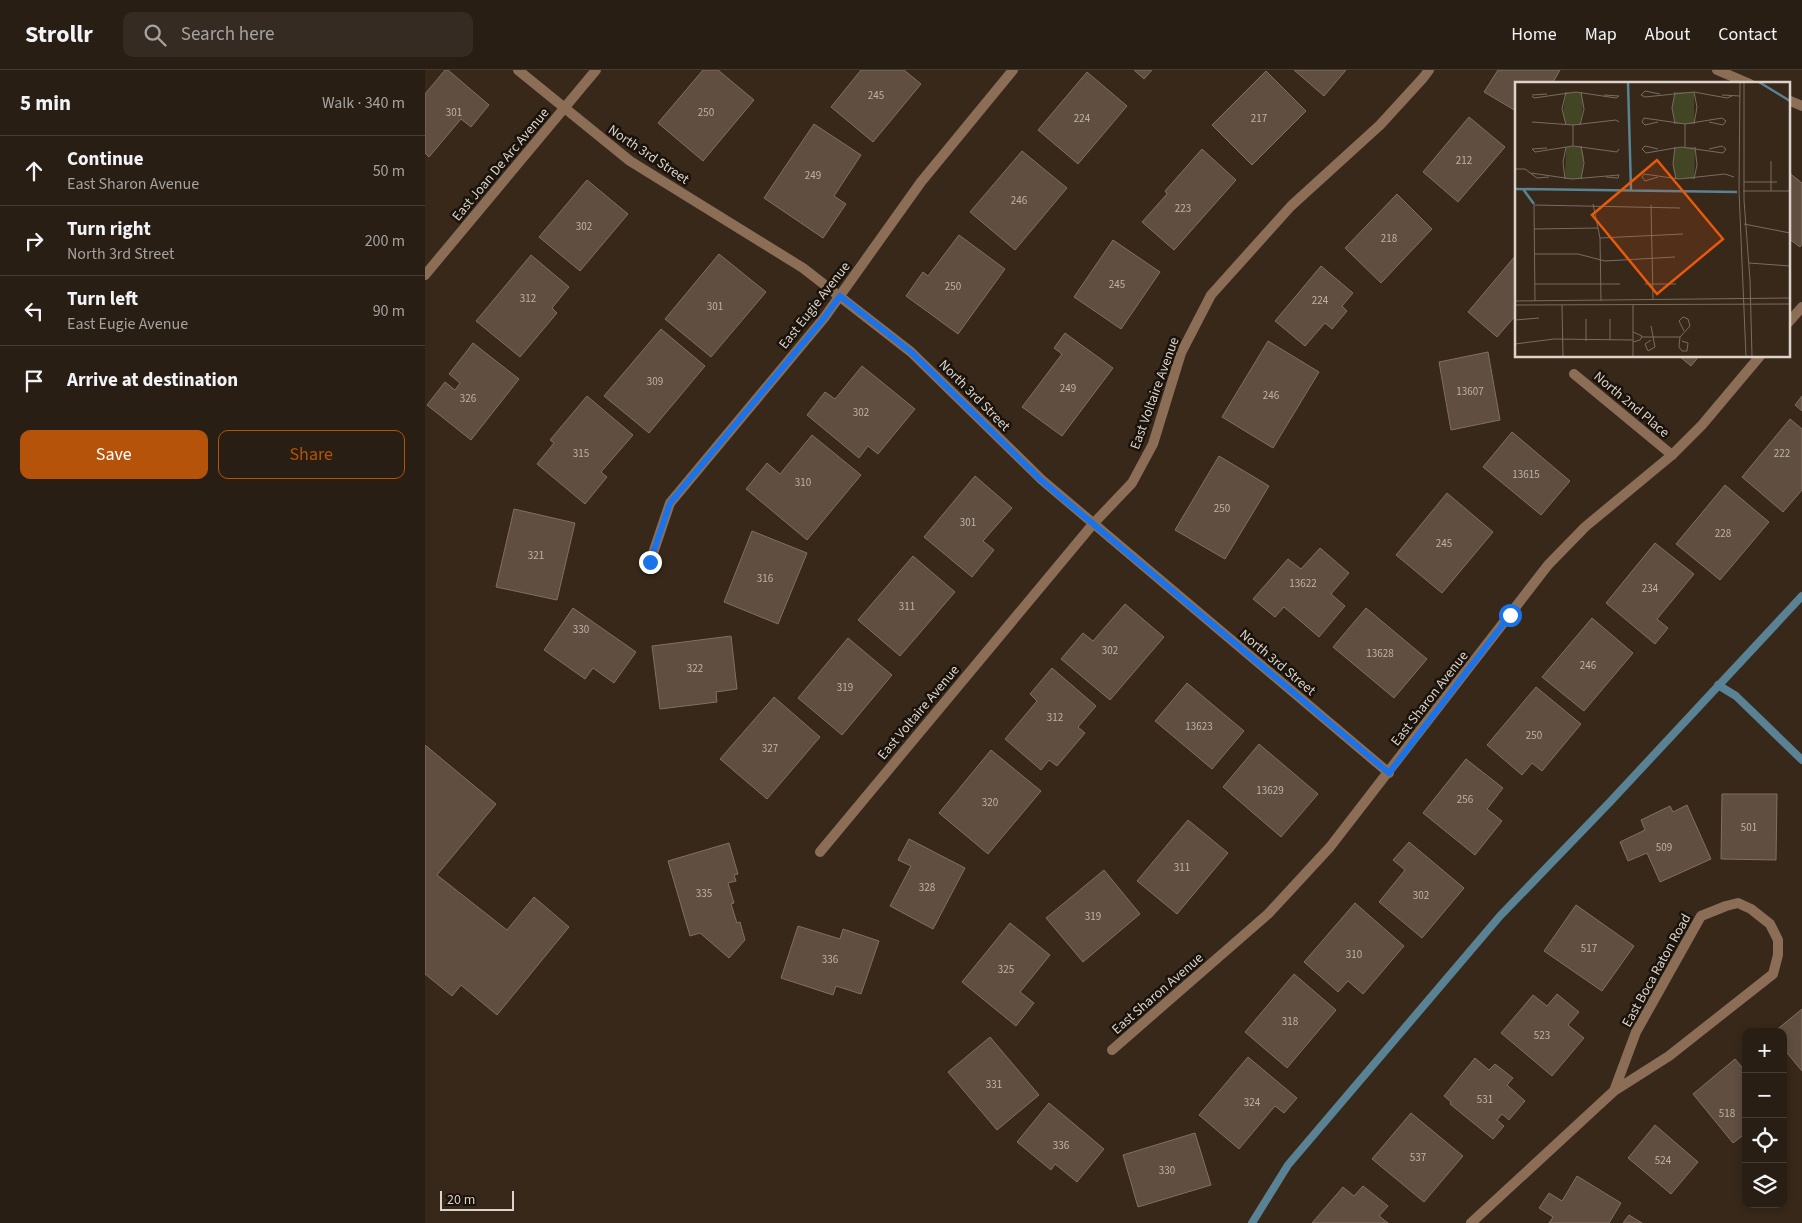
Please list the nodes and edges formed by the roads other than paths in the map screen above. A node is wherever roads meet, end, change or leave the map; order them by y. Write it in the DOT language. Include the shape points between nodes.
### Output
graph roads {
  1 [pos="518,70"];
  2 [pos="596,70"];
  3 [pos="1013,70"];
  4 [pos="1429,70"];
  5 [pos="1717,70"];
  6 [pos="1746,82"];
  7 [pos="1789,100"];
  8 [pos="1802,106"];
  9 [pos="563,108"];
  10 [pos="425,275"];
  11 [pos="840,296"];
  12 [pos="1802,307"];
  13 [pos="1789,322"];
  14 [pos="1759,358"];
  15 [pos="1575,374"];
  16 [pos="1672,455"];
  17 [pos="1093,524"];
  18 [pos="650,562"];
  19 [pos="1389,773"];
  20 [pos="819,852"];
  21 [pos="1112,1050"];
  22 [pos="1614,1091"];
  23 [pos="1471,1223"];
  1 -- 9 [label="street, North 3rd Street"];
  2 -- 9 [label="street, East Joan De Arc Avenue"];
  3 -- 11 [label="street, East Eugie Avenue" via="921,182"];
  4 -- 17 [label="street, East Voltaire Avenue" via="1380,125 1291,206 1211,295 1181,353 1153,444 1132,483"];
  5 -- 6 [label="street"];
  7 -- 8 [label="street"];
  9 -- 10 [label="street, East Joan De Arc Avenue"];
  9 -- 11 [label="street, North 3rd Street" via="630,161 803,268"];
  11 -- 17 [label="street, North 3rd Street" via="911,352 1041,480"];
  11 -- 18 [label="street, East Eugie Avenue" via="670,503"];
  12 -- 13 [label="street"];
  14 -- 16 [label="street, East Sharon Avenue" via="1703,425"];
  15 -- 16 [label="street, North 2nd Place"];
  16 -- 19 [label="street, East Sharon Avenue" via="1585,526 1548,565"];
  17 -- 19 [label="street, North 3rd Street"];
  17 -- 20 [label="street, East Voltaire Avenue"];
  19 -- 21 [label="street, East Sharon Avenue" via="1331,847 1268,914"];
  22 -- 22 [label="street, East Boca Raton Road" via="1669,1056 1773,974 1778,940 1769,924 1738,903 1701,916 1636,1032"];
  22 -- 23 [label="street, East Boca Raton Road"];
}
